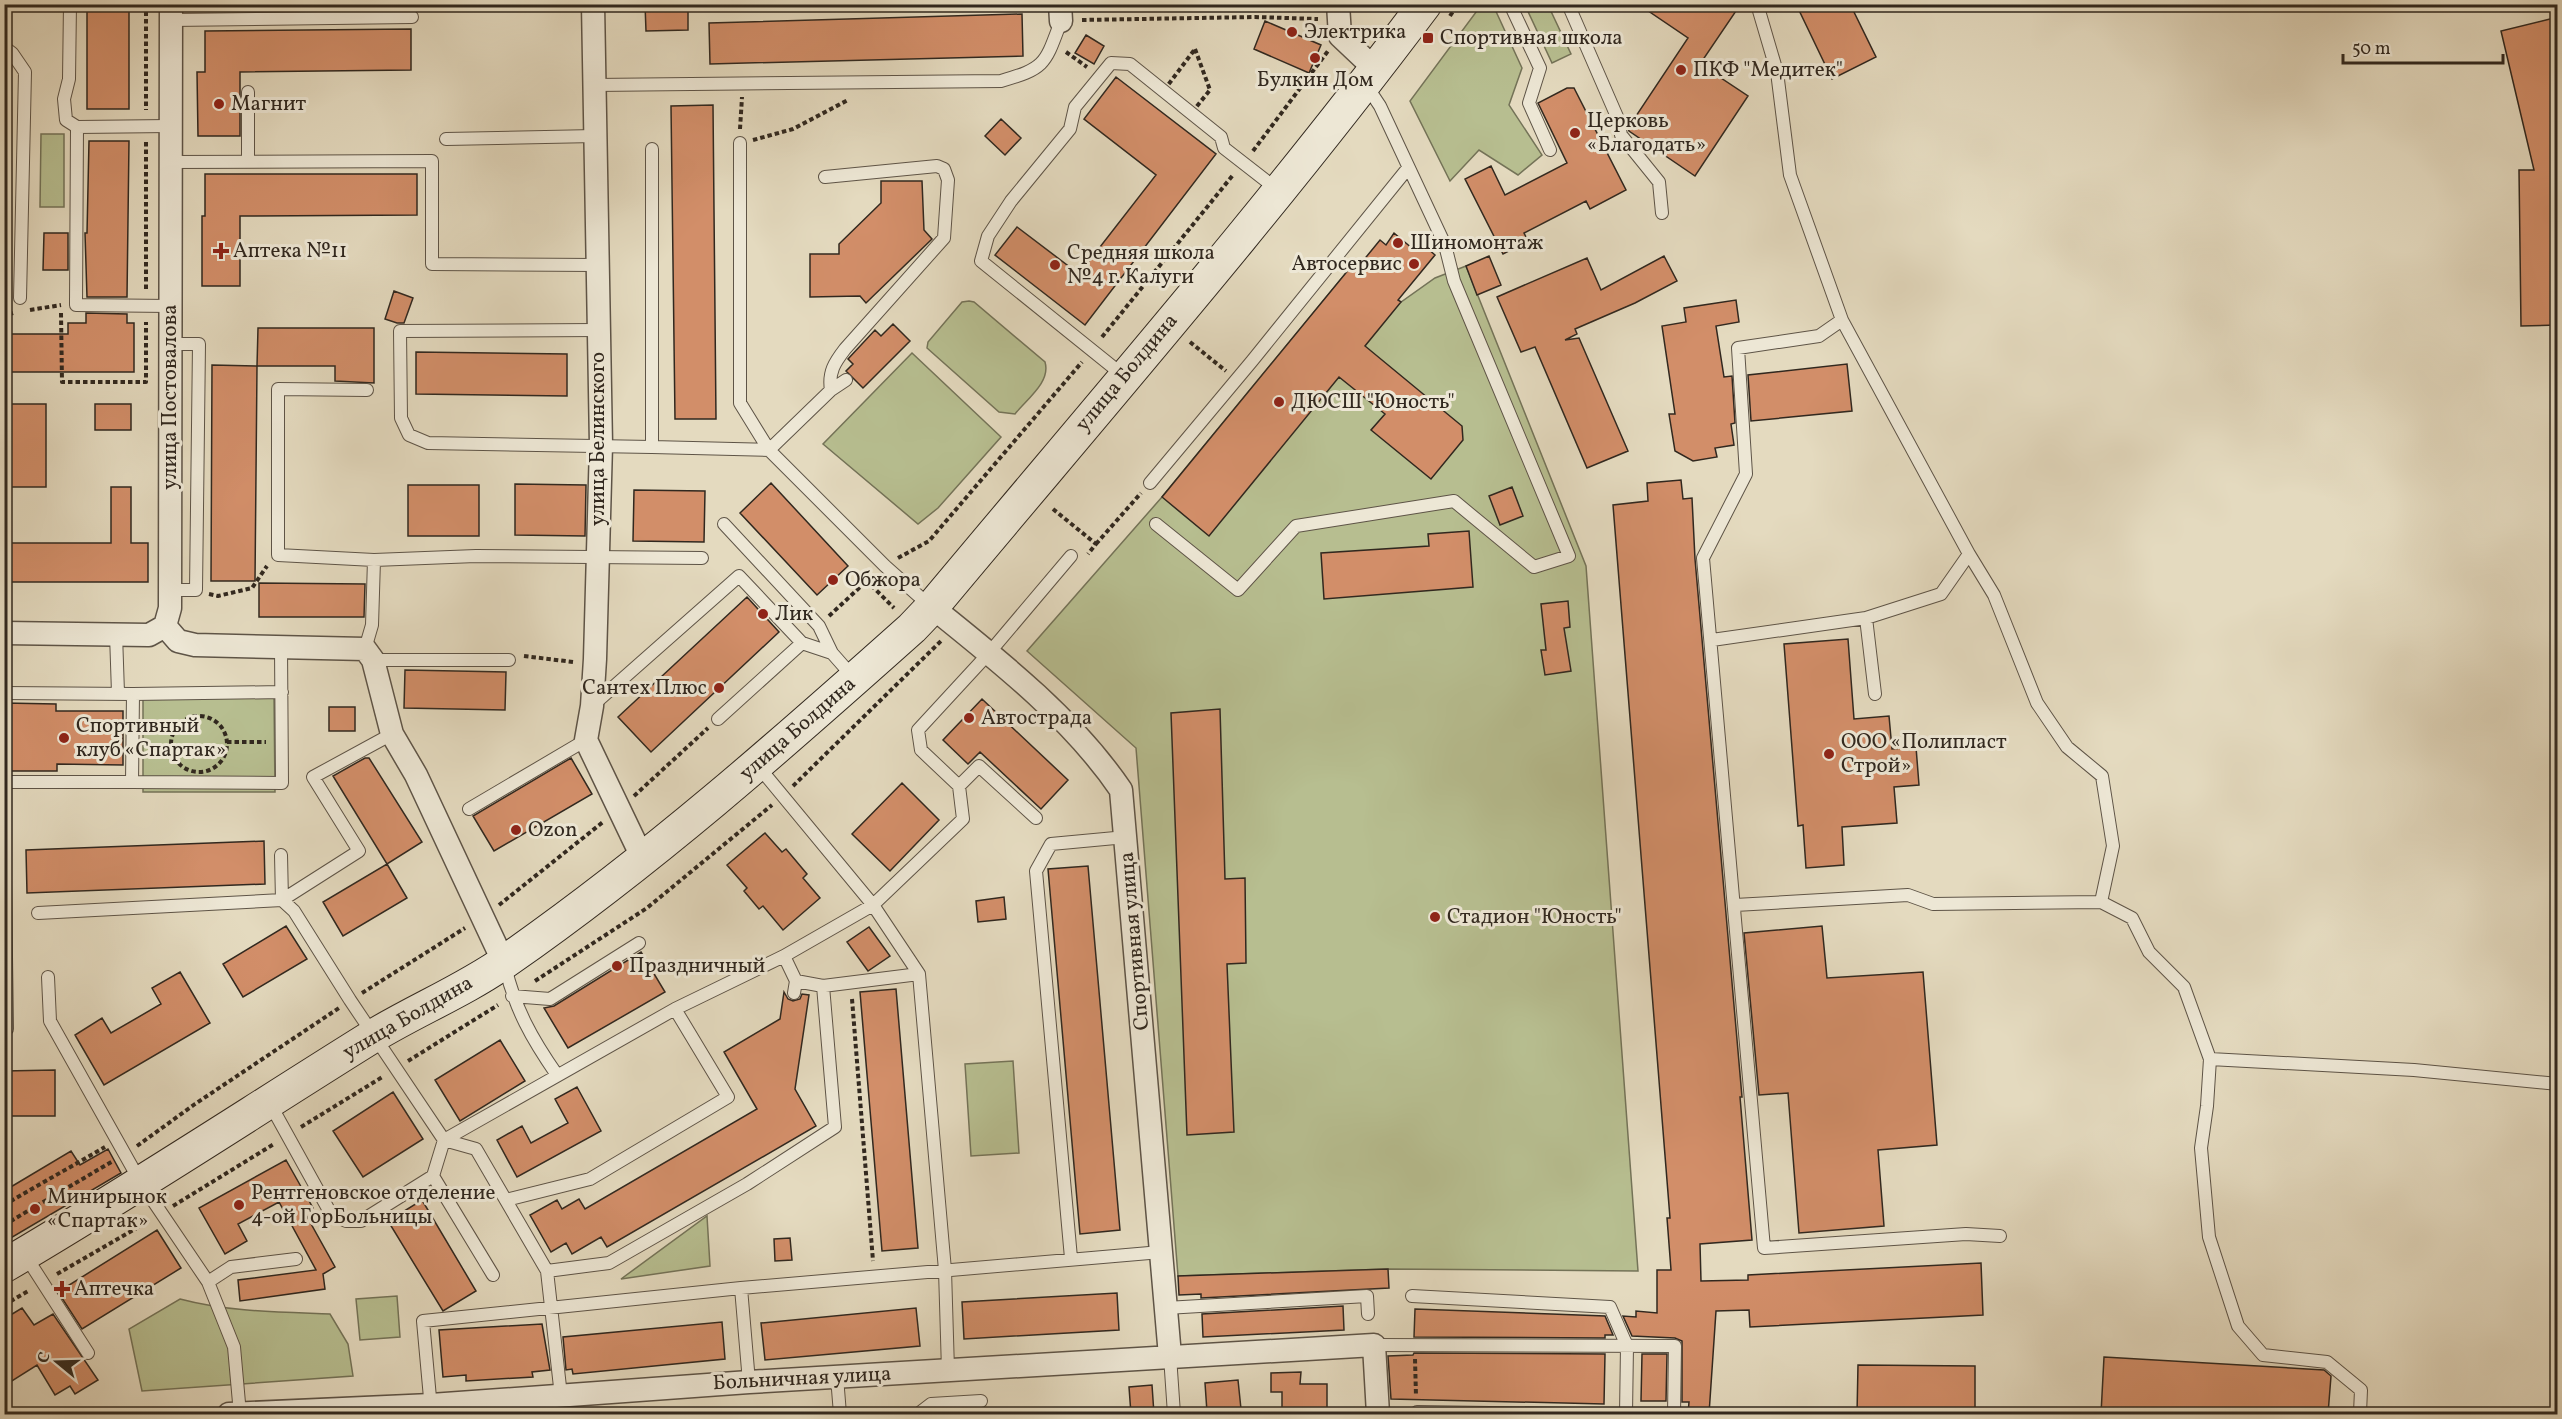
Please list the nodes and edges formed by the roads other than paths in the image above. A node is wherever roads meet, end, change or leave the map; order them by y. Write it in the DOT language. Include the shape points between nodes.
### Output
graph roads {
  1 [pos="70,4"];
  2 [pos="593,4"];
  3 [pos="1425,4"];
  4 [pos="1510,4"];
  5 [pos="1569,4"];
  6 [pos="1757,4"];
  7 [pos="171,12"];
  8 [pos="1338,12"];
  9 [pos="1060,13"];
  10 [pos="412,18"];
  11 [pos="4,47"];
  12 [pos="1371,77"];
  13 [pos="594,85"];
  14 [pos="248,92"];
  15 [pos="170,126"];
  16 [pos="77,128"];
  17 [pos="595,136"];
  18 [pos="446,139"];
  19 [pos="740,143"];
  20 [pos="652,149"];
  21 [pos="1550,150"];
  22 [pos="170,162"];
  23 [pos="248,162"];
  24 [pos="1408,168"];
  25 [pos="825,177"];
  26 [pos="1278,190"];
  27 [pos="1662,213"];
  28 [pos="597,265"];
  29 [pos="20,298"];
  30 [pos="170,306"];
  31 [pos="1842,320"];
  32 [pos="599,330"];
  33 [pos="170,344"];
  34 [pos="1125,377"];
  35 [pos="846,380"];
  36 [pos="367,390"];
  37 [pos="831,390"];
  38 [pos="602,445"];
  39 [pos="652,447"];
  40 [pos="769,450"];
  41 [pos="1150,483"];
  42 [pos="724,524"];
  43 [pos="1156,524"];
  44 [pos="1969,554"];
  45 [pos="1071,556"];
  46 [pos="597,557"];
  47 [pos="702,558"];
  48 [pos="374,560"];
  49 [pos="170,590"];
  50 [pos="932,607"];
  51 [pos="1866,618"];
  52 [pos="165,626"];
  53 [pos="4,633"];
  54 [pos="116,634"];
  55 [pos="1712,640"];
  56 [pos="802,643"];
  57 [pos="281,648"];
  58 [pos="832,653"];
  59 [pos="989,653"];
  60 [pos="369,655"];
  61 [pos="509,660"];
  62 [pos="855,679"];
  63 [pos="282,692"];
  64 [pos="4,693"];
  65 [pos="118,693"];
  66 [pos="133,694"];
  67 [pos="1875,694"];
  68 [pos="592,705"];
  69 [pos="718,719"];
  70 [pos="392,734"];
  71 [pos="586,740"];
  72 [pos="758,766"];
  73 [pos="4,782"];
  74 [pos="132,782"];
  75 [pos="959,786"];
  76 [pos="469,809"];
  77 [pos="1036,818"];
  78 [pos="1126,837"];
  79 [pos="281,855"];
  80 [pos="643,859"];
  81 [pos="5,884"];
  82 [pos="282,900"];
  83 [pos="2101,902"];
  84 [pos="873,905"];
  85 [pos="1735,905"];
  86 [pos="38,913"];
  87 [pos="639,943"];
  88 [pos="784,956"];
  89 [pos="504,963"];
  90 [pos="919,974"];
  91 [pos="48,977"];
  92 [pos="824,986"];
  93 [pos="512,996"];
  94 [pos="675,1009"];
  95 [pos="4,1029"];
  96 [pos="373,1036"];
  97 [pos="2210,1059"];
  98 [pos="557,1075"];
  99 [pos="2558,1084"];
  100 [pos="268,1101"];
  101 [pos="444,1140"];
  102 [pos="433,1176"];
  103 [pos="141,1183"];
  104 [pos="506,1200"];
  105 [pos="2000,1236"];
  106 [pos="1161,1252"];
  107 [pos="1071,1258"];
  108 [pos="296,1259"];
  109 [pos="15,1260"];
  110 [pos="945,1270"];
  111 [pos="547,1271"];
  112 [pos="493,1275"];
  113 [pos="208,1282"];
  114 [pos="741,1288"];
  115 [pos="1413,1296"];
  116 [pos="552,1308"];
  117 [pos="1166,1308"];
  118 [pos="1368,1314"];
  119 [pos="1374,1345"];
  120 [pos="1627,1346"];
  121 [pos="88,1353"];
  122 [pos="1170,1356"];
  123 [pos="948,1370"];
  124 [pos="837,1377"];
  125 [pos="749,1382"];
  126 [pos="561,1395"];
  127 [pos="981,1401"];
  128 [pos="431,1410"];
  129 [pos="1417,1412"];
  130 [pos="2360,1413"];
  131 [pos="229,1414"];
  132 [pos="240,1414"];
  133 [pos="840,1414"];
  134 [pos="918,1414"];
  135 [pos="1174,1414"];
  136 [pos="1378,1414"];
  137 [pos="1573,1414"];
  138 [pos="1626,1414"];
  139 [pos="1674,1414"];
  1 -- 16 [label="lane" via="69,79 64,99 66,120"];
  2 -- 13 [label="street, улица Белинского"];
  3 -- 12 [label="main road, улица Болдина"];
  4 -- 21 [label="lane" via="1540,68 1529,103"];
  5 -- 27 [label="lane" via="1618,119 1621,135 1659,182"];
  6 -- 31 [label="lane" via="1777,72 1790,175"];
  7 -- 10 [label="lane"];
  7 -- 15 [label="street, улица Постовалова"];
  8 -- 12 [label="street" via="1340,36"];
  9 -- 13 [label="lane" via="1045,59 1032,72 1001,81"];
  11 -- 29 [label="lane" via="25,72"];
  12 -- 24 [label="lane"];
  12 -- 26 [label="main road, улица Болдина"];
  13 -- 17 [label="street, улица Белинского"];
  14 -- 23 [label="lane"];
  15 -- 16 [label="lane"];
  15 -- 22 [label="street, улица Постовалова"];
  16 -- 30 [label="lane" via="76,305"];
  17 -- 18 [label="lane"];
  17 -- 28 [label="street, улица Белинского"];
  19 -- 40 [label="lane" via="740,403"];
  20 -- 39 [label="lane"];
  22 -- 23 [label="lane"];
  22 -- 30 [label="street, улица Постовалова"];
  23 -- 28 [label="lane" via="432,161 432,264"];
  24 -- 41 [label="lane"];
  24 -- 43 [label="lane" via="1445,245 1454,281 1569,556 1534,567 1454,501 1296,526 1238,590"];
  25 -- 37 [label="lane" via="937,166 944,170 948,180 944,238 845,348 833,365"];
  26 -- 34 [label="main road, улица Болдина"];
  26 -- 34 [label="lane" via="1224,148 1221,137 1130,64 1111,63 1100,76 1075,107 1070,129 1011,201 988,236 981,261"];
  28 -- 32 [label="street, улица Белинского"];
  30 -- 33 [label="street, улица Постовалова"];
  31 -- 44 [label="lane"];
  31 -- 55 [label="lane" via="1819,336 1738,348 1746,474 1703,558"];
  32 -- 38 [label="street, улица Белинского"];
  32 -- 38 [label="lane" via="400,331 401,418 409,435 428,443"];
  33 -- 49 [label="street, улица Постовалова"];
  33 -- 49 [label="lane" via="199,344 196,590"];
  34 -- 50 [label="main road, улица Болдина"];
  35 -- 37 [label="lane"];
  36 -- 48 [label="lane" via="278,390 278,555"];
  37 -- 40 [label="lane"];
  38 -- 39 [label="lane"];
  38 -- 46 [label="street, улица Белинского"];
  39 -- 40 [label="lane"];
  40 -- 50 [label="lane" via="885,566"];
  42 -- 58 [label="lane" via="819,626"];
  44 -- 51 [label="lane" via="1941,594"];
  44 -- 83 [label="lane" via="1994,595 2037,703 2067,747 2102,776 2113,846"];
  45 -- 59 [label="lane"];
  46 -- 47 [label="lane"];
  46 -- 48 [label="lane"];
  46 -- 68 [label="street, улица Белинского"];
  48 -- 60 [label="lane"];
  49 -- 52 [label="street, улица Постовалова"];
  50 -- 59 [label="street, Спортивная улица"];
  50 -- 62 [label="main road, улица Болдина"];
  51 -- 55 [label="lane"];
  51 -- 67 [label="lane"];
  52 -- 54 [label="street" via="149,635"];
  52 -- 57 [label="street" via="178,640 195,645"];
  53 -- 54 [label="street"];
  54 -- 65 [label="lane"];
  55 -- 85 [label="lane"];
  56 -- 58 [label="lane"];
  56 -- 68 [label="lane" via="739,576"];
  56 -- 69 [label="lane"];
  57 -- 60 [label="street"];
  57 -- 63 [label="lane"];
  58 -- 62 [label="lane"];
  59 -- 75 [label="lane" via="918,730 921,750"];
  59 -- 78 [label="street, Спортивная улица" via="1098,757 1121,790"];
  60 -- 61 [label="lane"];
  60 -- 70 [label="street"];
  62 -- 72 [label="main road, улица Болдина"];
  63 -- 66 [label="lane"];
  63 -- 74 [label="lane" via="282,783"];
  64 -- 65 [label="lane"];
  65 -- 66 [label="lane"];
  66 -- 74 [label="lane"];
  68 -- 71 [label="street, улица Белинского"];
  70 -- 82 [label="lane" via="313,777 359,851"];
  70 -- 89 [label="street" via="416,775"];
  71 -- 76 [label="lane"];
  71 -- 80 [label="street"];
  72 -- 80 [label="main road, улица Болдина"];
  72 -- 84 [label="lane"];
  73 -- 74 [label="lane"];
  75 -- 77 [label="lane" via="979,766"];
  75 -- 84 [label="lane" via="963,819"];
  78 -- 106 [label="street, Спортивная улица"];
  78 -- 107 [label="lane" via="1051,844 1036,871"];
  79 -- 82 [label="lane"];
  80 -- 89 [label="main road, улица Болдина"];
  81 -- 95 [label="lane"];
  82 -- 86 [label="lane"];
  82 -- 96 [label="lane" via="294,910"];
  83 -- 85 [label="lane" via="1933,904 1908,895"];
  83 -- 97 [label="lane" via="2132,918 2149,952 2184,987"];
  84 -- 88 [label="lane"];
  84 -- 90 [label="lane"];
  85 -- 105 [label="lane" via="1764,1248 1966,1234"];
  87 -- 93 [label="lane" via="550,999"];
  88 -- 92 [label="lane" via="795,987"];
  88 -- 94 [label="lane"];
  89 -- 93 [label="lane"];
  89 -- 96 [label="main road, улица Болдина"];
  90 -- 92 [label="lane"];
  90 -- 110 [label="lane"];
  91 -- 103 [label="lane" via="50,1021"];
  92 -- 111 [label="lane" via="835,1127 747,1184 609,1263"];
  93 -- 98 [label="lane" via="532,1040"];
  94 -- 98 [label="lane"];
  94 -- 104 [label="lane" via="728,1097 590,1179"];
  96 -- 100 [label="main road, улица Болдина"];
  96 -- 101 [label="lane"];
  97 -- 99 [label="lane" via="2414,1070"];
  97 -- 130 [label="lane" via="2201,1148 2209,1237 2238,1326 2263,1355 2327,1362 2361,1390"];
  98 -- 101 [label="lane"];
  100 -- 102 [label="lane" via="331,1214 346,1221 361,1221"];
  100 -- 103 [label="main road, улица Болдина"];
  101 -- 102 [label="lane"];
  101 -- 104 [label="lane" via="476,1149"];
  102 -- 112 [label="lane"];
  103 -- 109 [label="main road, улица Болдина"];
  103 -- 113 [label="lane"];
  104 -- 111 [label="lane"];
  106 -- 107 [label="lane"];
  106 -- 117 [label="street, Спортивная улица"];
  107 -- 110 [label="lane"];
  108 -- 113 [label="lane" via="231,1267"];
  109 -- 121 [label="lane"];
  110 -- 114 [label="lane"];
  110 -- 123 [label="lane"];
  111 -- 116 [label="lane"];
  113 -- 132 [label="lane" via="234,1347"];
  114 -- 116 [label="lane"];
  114 -- 125 [label="lane"];
  115 -- 120 [label="lane" via="1610,1307"];
  116 -- 126 [label="lane"];
  116 -- 128 [label="lane" via="423,1320"];
  117 -- 118 [label="lane" via="1367,1296"];
  117 -- 122 [label="street, Спортивная улица"];
  119 -- 120 [label="lane"];
  119 -- 122 [label="street, Больничная улица"];
  119 -- 136 [label="street"];
  120 -- 138 [label="lane"];
  120 -- 139 [label="lane" via="1675,1346"];
  122 -- 123 [label="street, Больничная улица"];
  122 -- 135 [label="lane"];
  123 -- 124 [label="street, Больничная улица"];
  124 -- 125 [label="street, Больничная улица"];
  124 -- 133 [label="lane"];
  125 -- 126 [label="street, Больничная улица"];
  126 -- 128 [label="street, Больничная улица"];
  127 -- 134 [label="lane" via="931,1404"];
  128 -- 132 [label="street, Больничная улица"];
  129 -- 137 [label="lane"];
  131 -- 132 [label="street, Больничная улица"];
}
